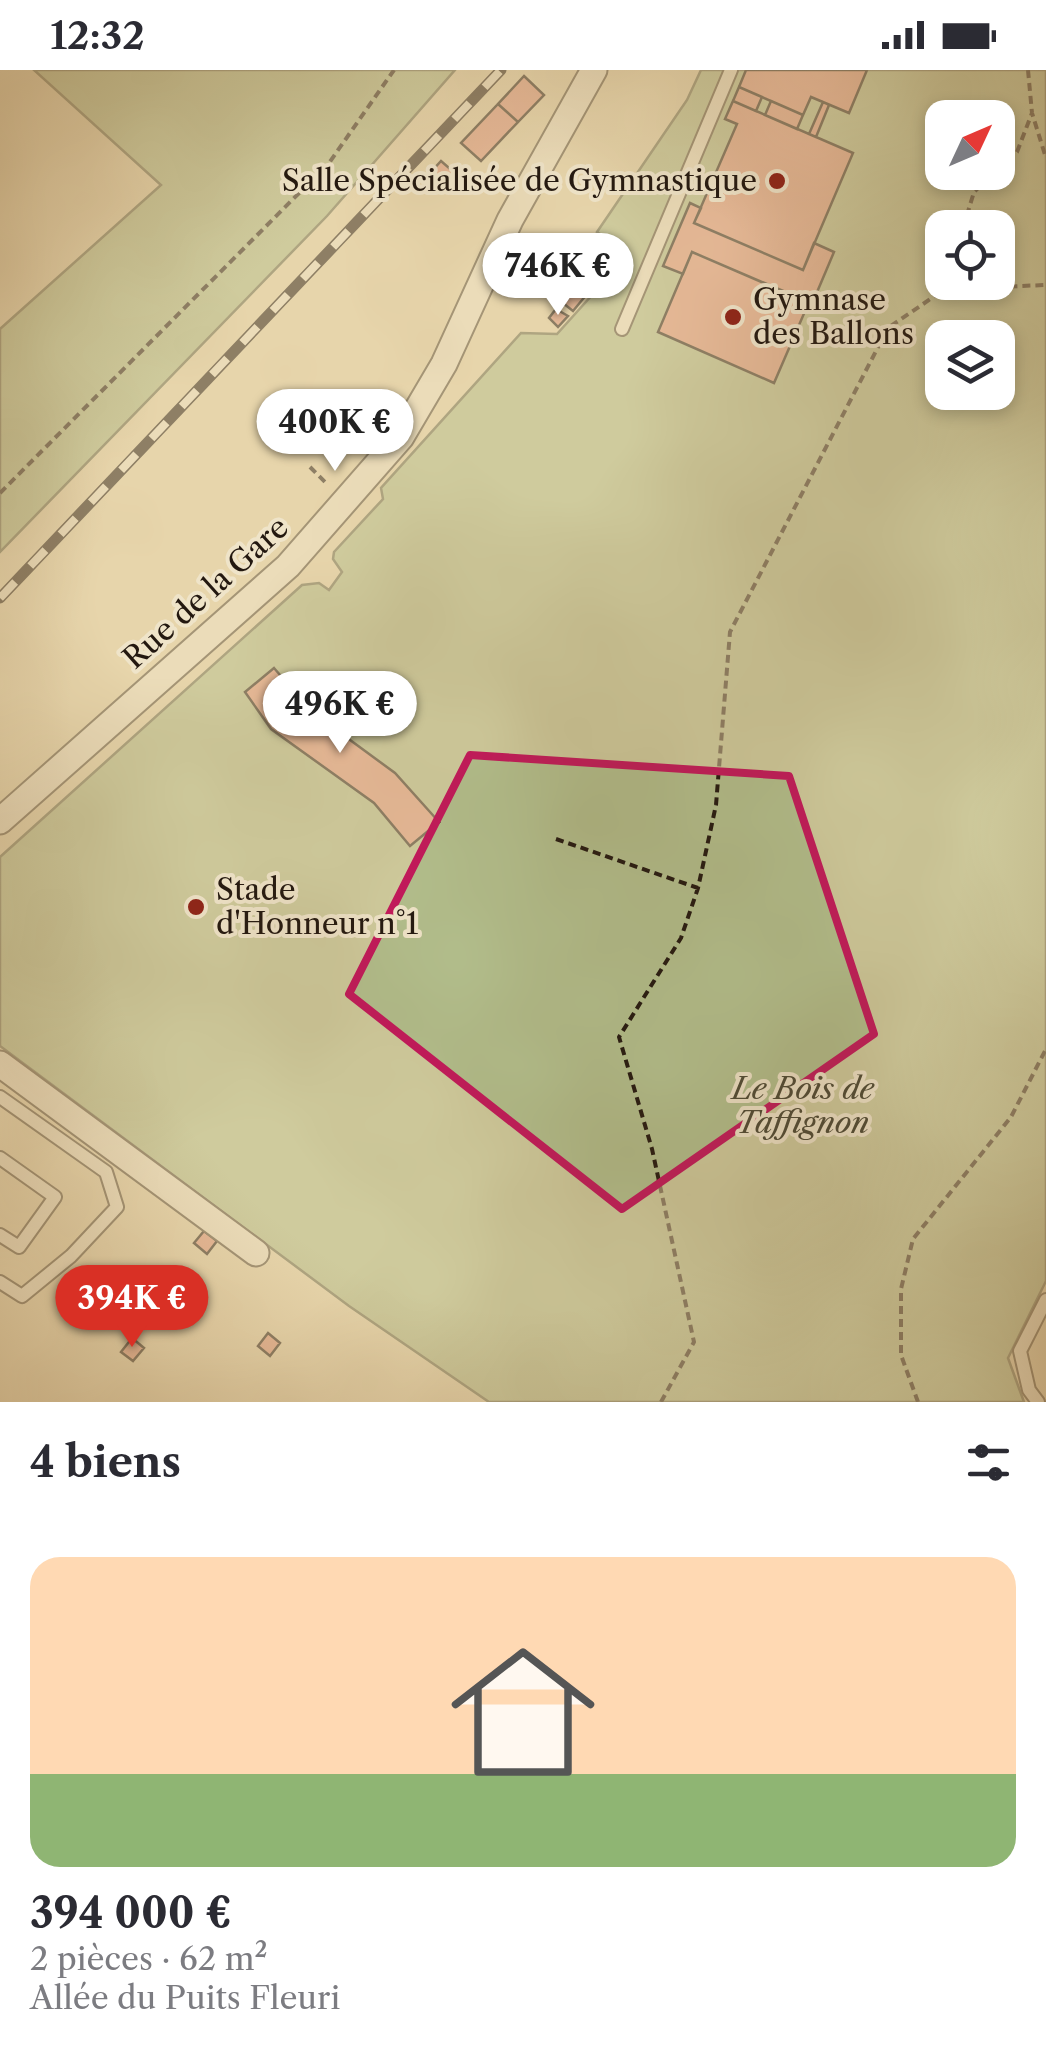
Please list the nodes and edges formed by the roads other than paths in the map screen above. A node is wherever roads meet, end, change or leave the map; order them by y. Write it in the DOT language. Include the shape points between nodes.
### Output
graph roads {
  1 [pos="594,70"];
  2 [pos="731,70"];
  3 [pos="622,329"];
  4 [pos="0,821"];
  5 [pos="0,1064"];
  6 [pos="0,1096"];
  7 [pos="0,1158"];
  8 [pos="0,1234"];
  9 [pos="256,1253"];
  10 [pos="0,1282"];
  11 [pos="1046,1300"];
  12 [pos="1038,1402"];
  1 -- 4 [label="street, Rue de la Gare" via="401,437 288,566"];
  2 -- 3 [label="lane"];
  5 -- 9 [label="street"];
  6 -- 10 [label="lane" via="106,1172 117,1207 22,1296"];
  7 -- 8 [label="lane" via="54,1196 19,1247"];
  11 -- 12 [label="lane" via="1020,1351"];
}
